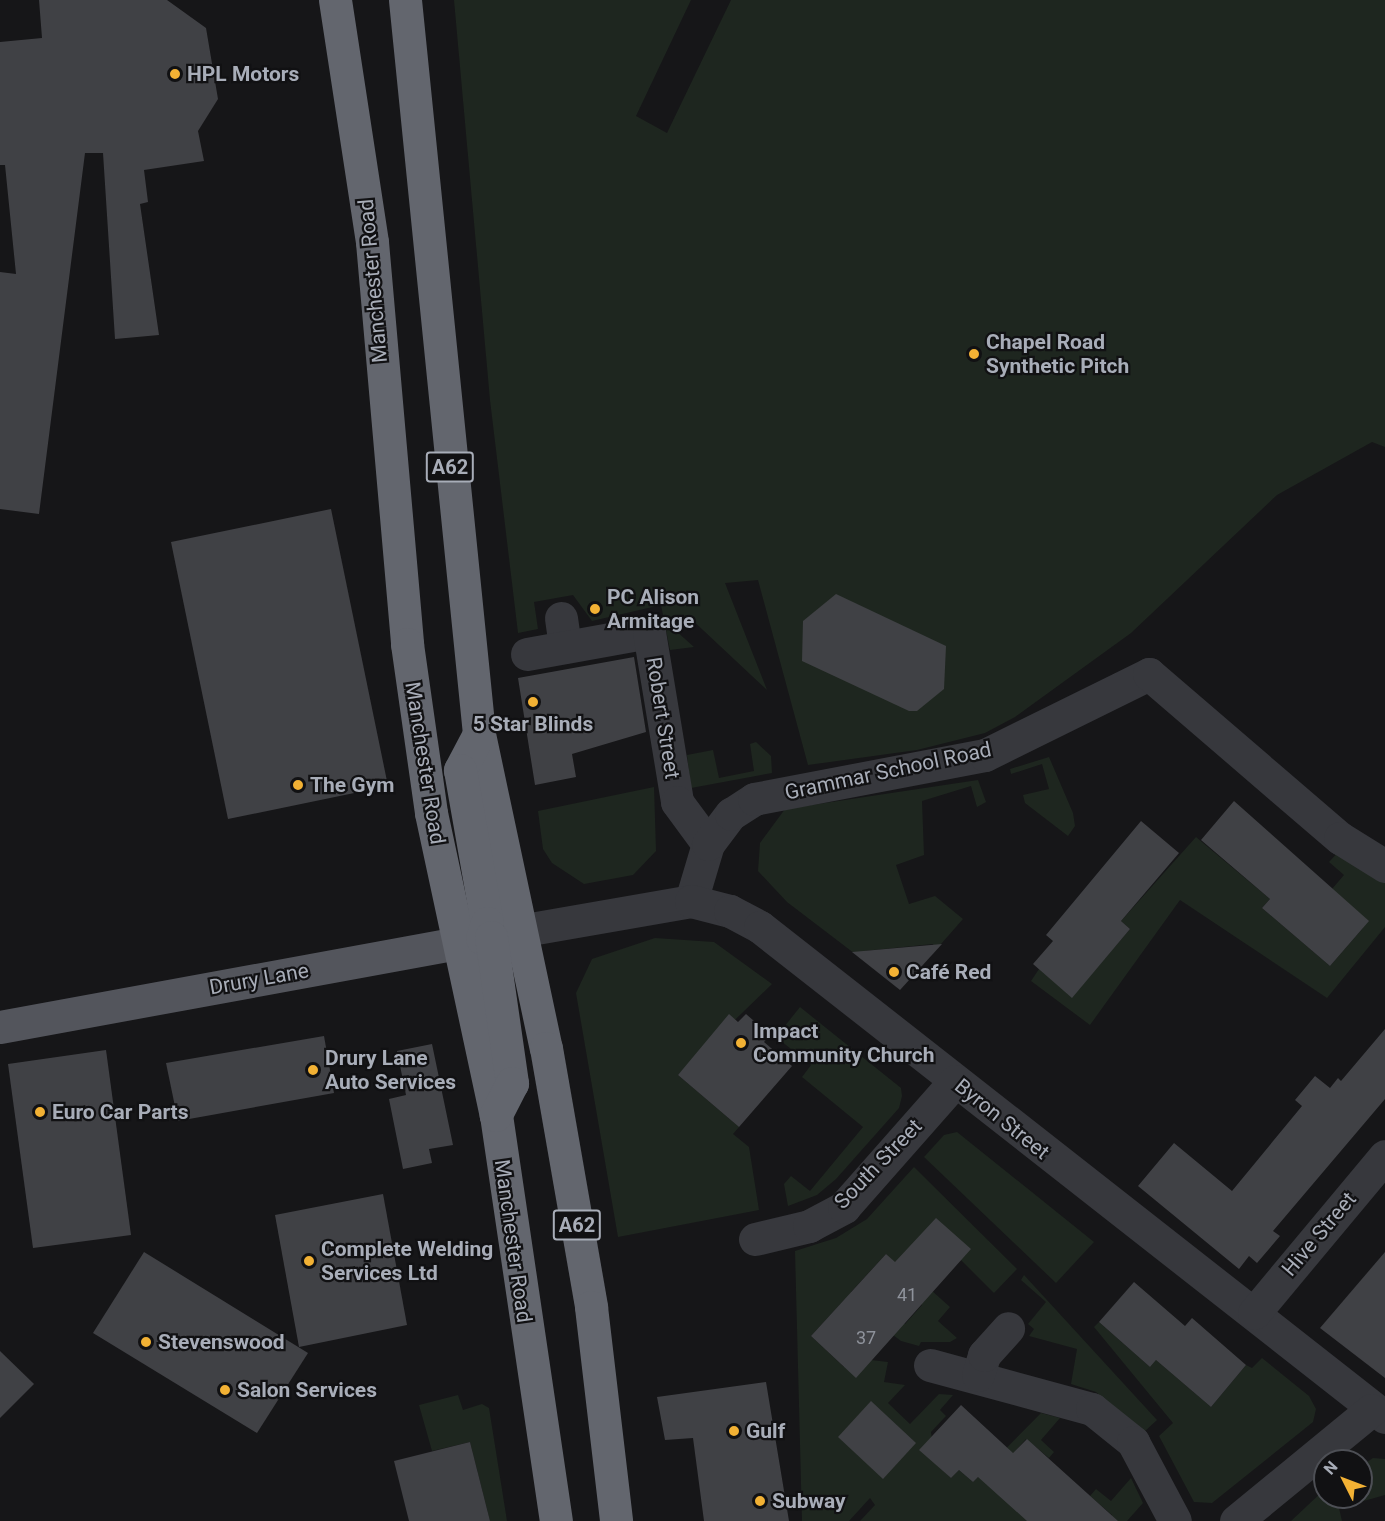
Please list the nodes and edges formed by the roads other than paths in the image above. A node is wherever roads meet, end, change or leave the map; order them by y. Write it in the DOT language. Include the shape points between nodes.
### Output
graph roads {
  1 [pos="336,0"];
  2 [pos="405,0"];
  3 [pos="527,654"];
  4 [pos="708,844"];
  5 [pos="1385,866"];
  6 [pos="691,901"];
  7 [pos="488,937"];
  8 [pos="0,1028"];
  9 [pos="955,1081"];
  10 [pos="1385,1156"];
  11 [pos="755,1239"];
  12 [pos="1254,1313"];
  13 [pos="1008,1328"];
  14 [pos="930,1365"];
  15 [pos="978,1375"];
  16 [pos="1378,1413"];
  17 [pos="1248,1518"];
  18 [pos="556,1521"];
  19 [pos="616,1521"];
  20 [pos="1175,1521"];
  1 -- 7 [label="highway, Manchester Road / A62" via="372,242 406,644 431,813"];
  2 -- 7 [label="highway, Manchester Road / A62" via="478,734"];
  3 -- 4 [label="street, Robert Street" via="563,633 649,632 677,802"];
  4 -- 5 [label="street, Grammar School Road" via="731,814 754,799 985,755 1149,674 1340,838"];
  4 -- 6 [label="street, Grammar School Road"];
  6 -- 7 [label="street, Byron Street"];
  6 -- 9 [label="street, Byron Street" via="730,911 760,927"];
  7 -- 8 [label="main road, Drury Lane"];
  7 -- 18 [label="highway, Manchester Road / A62" via="496,1115"];
  7 -- 19 [label="highway, Manchester Road / A62" via="546,1048 589,1296"];
  9 -- 11 [label="street, South Street" via="844,1207 809,1226"];
  9 -- 12 [label="street, Byron Street"];
  10 -- 12 [label="street, Hive Street"];
  12 -- 16 [label="street, Byron Street"];
  13 -- 15 [label="street" via="984,1355"];
  14 -- 15 [label="street"];
  15 -- 20 [label="street" via="1080,1403 1117,1425 1147,1464"];
  16 -- 17 [label="street"];
}
